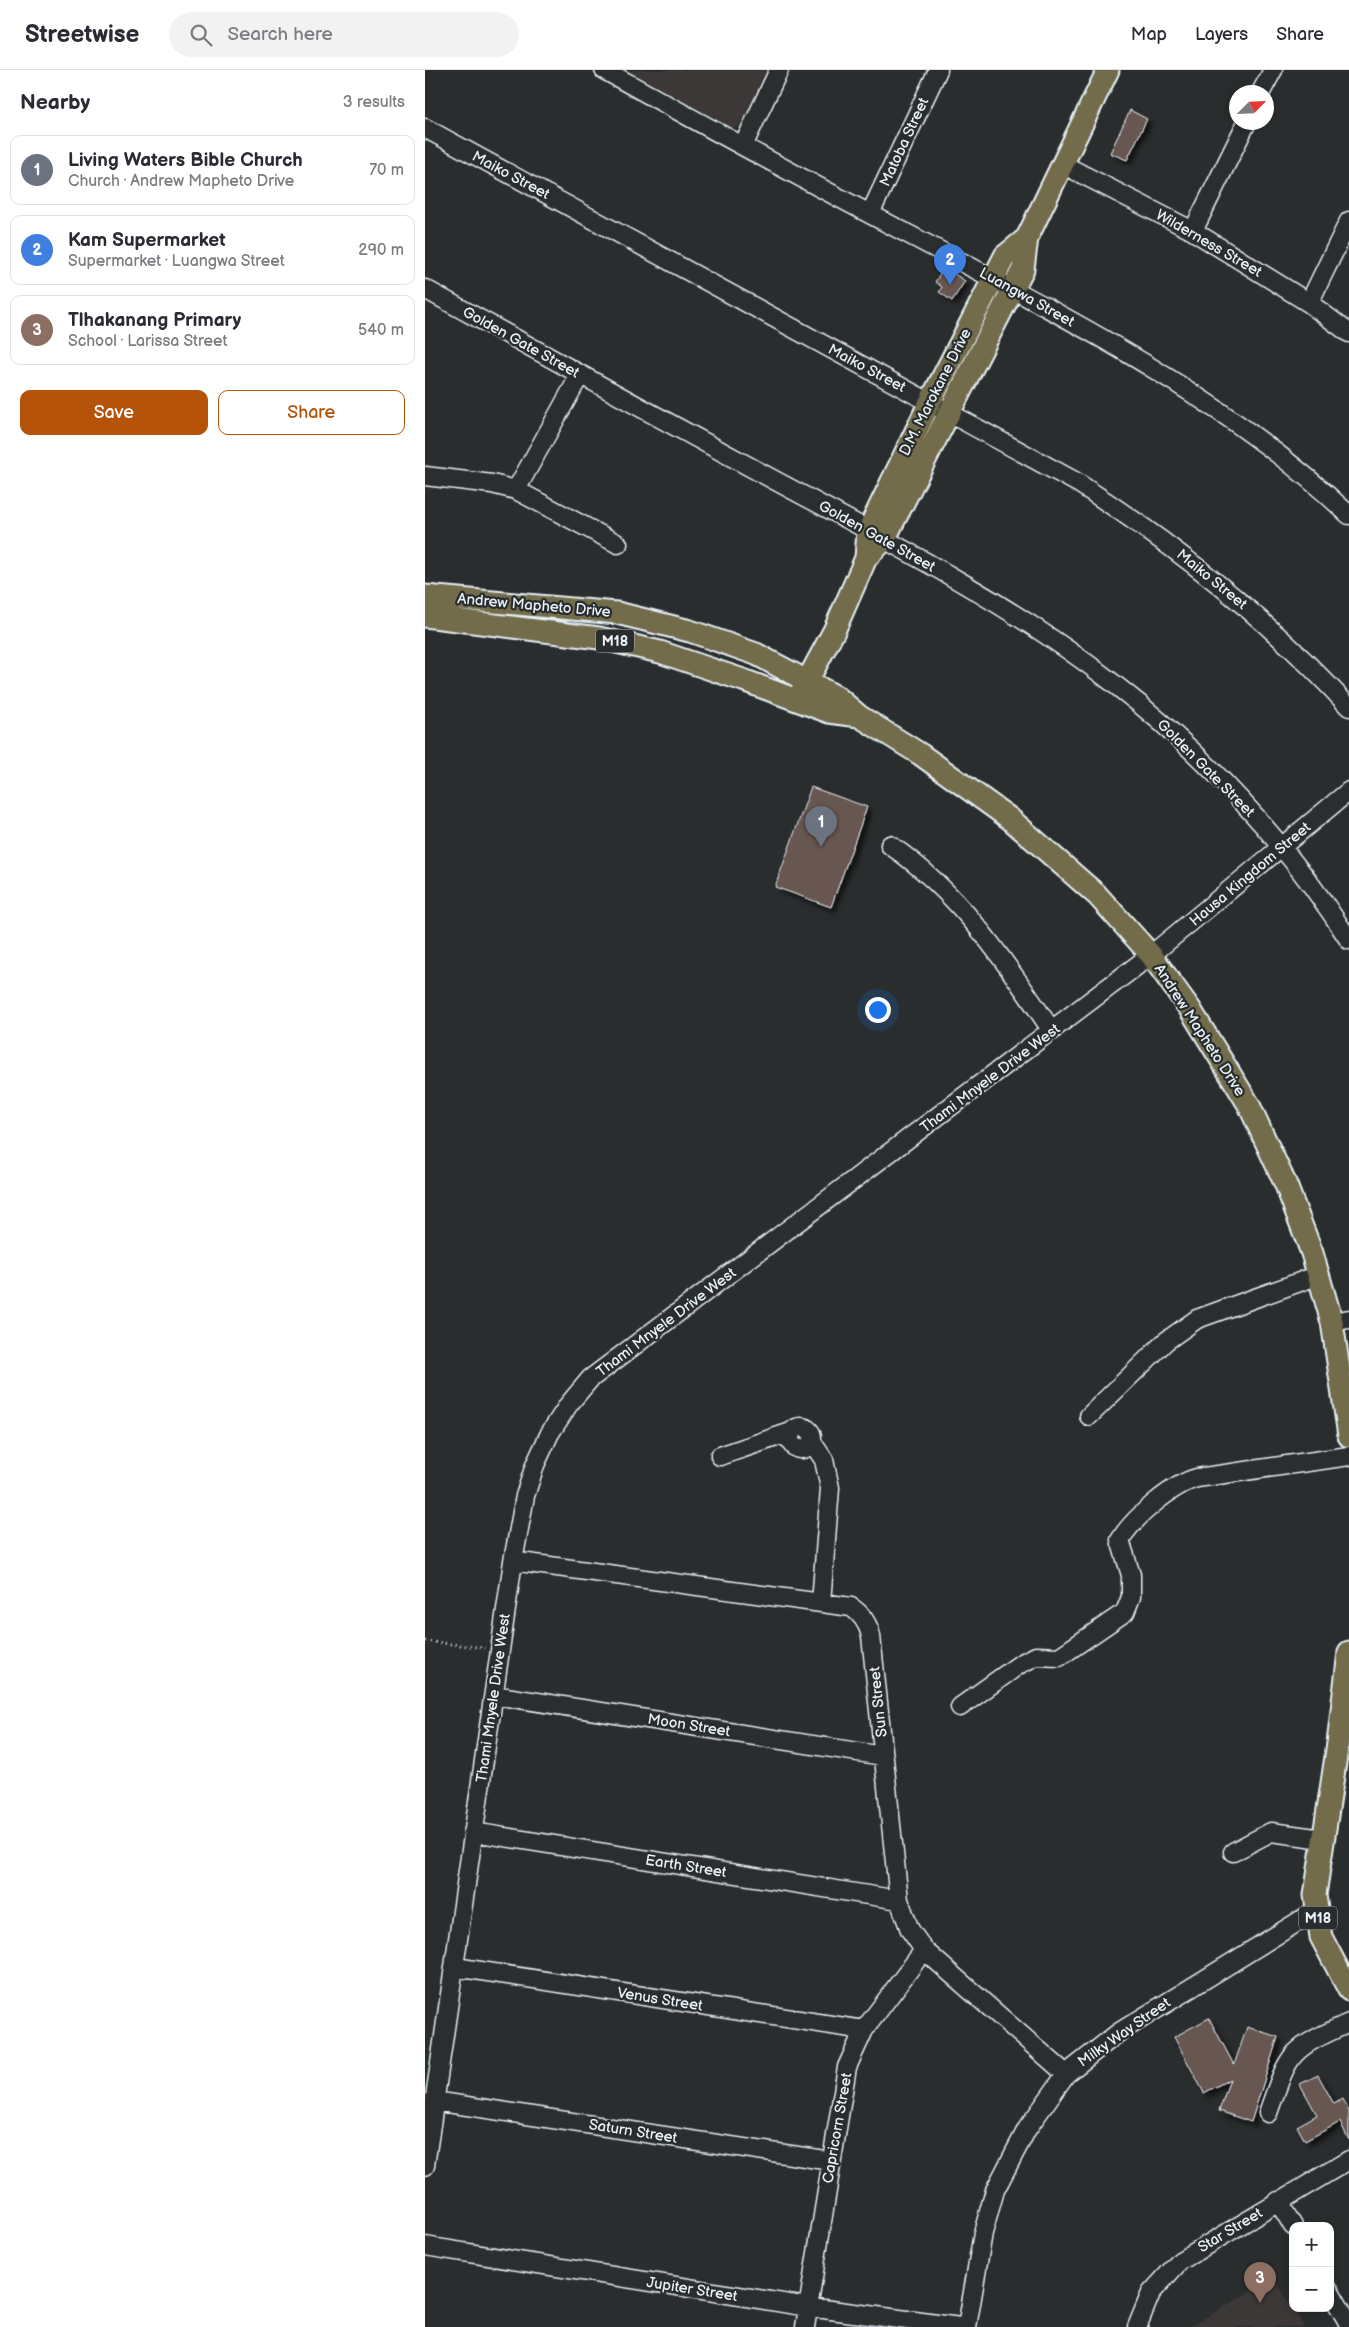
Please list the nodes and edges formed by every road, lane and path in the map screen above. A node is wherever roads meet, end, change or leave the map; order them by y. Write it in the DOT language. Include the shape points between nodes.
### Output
graph roads {
  1 [pos="604,70"];
  2 [pos="779,70"];
  3 [pos="938,70"];
  4 [pos="1108,70"];
  5 [pos="1273,70"];
  6 [pos="1265,85"];
  7 [pos="425,128"];
  8 [pos="1243,130"];
  9 [pos="743,146"];
  10 [pos="1062,164"];
  11 [pos="869,214"];
  12 [pos="1349,221"];
  13 [pos="1193,231"];
  14 [pos="1027,238"];
  15 [pos="993,279"];
  16 [pos="1013,288"];
  17 [pos="425,289"];
  18 [pos="1309,303"];
  19 [pos="1349,333"];
  20 [pos="580,375"];
  21 [pos="930,402"];
  22 [pos="950,413"];
  23 [pos="425,476"];
  24 [pos="516,490"];
  25 [pos="1349,515"];
  26 [pos="876,535"];
  27 [pos="618,544"];
  28 [pos="425,596"];
  29 [pos="425,616"];
  30 [pos="807,680"];
  31 [pos="797,700"];
  32 [pos="1349,707"];
  33 [pos="859,716"];
  34 [pos="1349,791"];
  35 [pos="890,845"];
  36 [pos="1283,847"];
  37 [pos="1349,940"];
  38 [pos="1151,955"];
  39 [pos="1052,1031"];
  40 [pos="1319,1274"];
  41 [pos="1341,1320"];
  42 [pos="1089,1416"];
  43 [pos="1349,1436"];
  44 [pos="720,1456"];
  45 [pos="1349,1456"];
  46 [pos="513,1561"];
  47 [pos="821,1603"];
  48 [pos="425,1641"];
  49 [pos="501,1650"];
  50 [pos="1349,1652"];
  51 [pos="494,1695"];
  52 [pos="961,1707"];
  53 [pos="1345,1731"];
  54 [pos="883,1756"];
  55 [pos="473,1832"];
  56 [pos="1323,1839"];
  57 [pos="1233,1852"];
  58 [pos="899,1900"];
  59 [pos="1317,1910"];
  60 [pos="924,1950"];
  61 [pos="455,1967"];
  62 [pos="1349,1990"];
  63 [pos="1349,2023"];
  64 [pos="864,2030"];
  65 [pos="1066,2074"];
  66 [pos="434,2101"];
  67 [pos="1268,2113"];
  68 [pos="1349,2160"];
  69 [pos="831,2161"];
  70 [pos="425,2166"];
  71 [pos="1278,2201"];
  72 [pos="1291,2222"];
  73 [pos="425,2246"];
  74 [pos="1334,2298"];
  75 [pos="808,2307"];
  76 [pos="1349,2324"];
  77 [pos="805,2327"];
  78 [pos="960,2327"];
  79 [pos="967,2327"];
  80 [pos="1137,2327"];
  1 -- 9 [label="street, Luangwa Street"];
  2 -- 9 [label="street"];
  3 -- 11 [label="street, Matoba Street"];
  4 -- 10 [label="main road, D.M. Marokane Drive"];
  5 -- 6 [label="street"];
  7 -- 21 [label="street, Maiko Street"];
  8 -- 13 [label="street"];
  9 -- 11 [label="street, Luangwa Street"];
  10 -- 13 [label="street, Wilderness Street"];
  10 -- 14 [label="main road, D.M. Marokane Drive"];
  11 -- 15 [label="street, Luangwa Street"];
  12 -- 18 [label="street"];
  13 -- 18 [label="street, Wilderness Street"];
  14 -- 15 [label="main road, D.M. Marokane Drive" via="1005,256"];
  14 -- 16 [label="main road, D.M. Marokane Drive" via="1023,269"];
  15 -- 16 [label="street, Luangwa Street"];
  15 -- 21 [label="main road, D.M. Marokane Drive"];
  16 -- 22 [label="main road, D.M. Marokane Drive"];
  16 -- 25 [label="street, Luangwa Street" via="1171,380 1258,439"];
  17 -- 20 [label="street, Golden Gate Street"];
  18 -- 19 [label="street, Wilderness Street"];
  20 -- 24 [label="street"];
  20 -- 26 [label="street, Golden Gate Street"];
  21 -- 22 [label="street, Maiko Street"];
  21 -- 26 [label="main road, D.M. Marokane Drive"];
  22 -- 26 [label="main road, D.M. Marokane Drive"];
  22 -- 32 [label="street, Maiko Street" via="1078,482 1164,540 1295,651"];
  23 -- 24 [label="street" via="484,482"];
  24 -- 27 [label="street"];
  26 -- 30 [label="main road, D.M. Marokane Drive" via="834,631"];
  26 -- 36 [label="street, Golden Gate Street" via="1002,606 1111,681 1175,734"];
  28 -- 30 [label="main road, Andrew Mapheto Drive / M18" via="617,613 699,634 756,654"];
  29 -- 31 [label="main road, Andrew Mapheto Drive / M18" via="599,638 659,652"];
  30 -- 31 [label="main road, D.M. Marokane Drive"];
  30 -- 33 [label="main road, Andrew Mapheto Drive" via="837,697"];
  31 -- 33 [label="main road, Andrew Mapheto Drive" via="841,716"];
  33 -- 38 [label="main road, Andrew Mapheto Drive" via="920,754 1009,818 1097,895"];
  34 -- 36 [label="street, Hausa Kingdom Street"];
  35 -- 39 [label="street" via="918,864 971,917 999,952"];
  36 -- 37 [label="street, Golden Gate Street"];
  36 -- 38 [label="street, Hausa Kingdom Street"];
  38 -- 39 [label="street, Thami Mnyele Drive West"];
  38 -- 40 [label="main road, Andrew Mapheto Drive" via="1190,1009 1249,1105 1286,1186"];
  39 -- 46 [label="street, Thami Mnyele Drive West" via="590,1379 550,1433 535,1465 525,1496"];
  40 -- 41 [label="main road, Andrew Mapheto Drive"];
  40 -- 42 [label="street" via="1197,1319 1166,1341"];
  41 -- 43 [label="main road, Andrew Mapheto Drive"];
  44 -- 47 [label="street" via="791,1432 790,1443 799,1450 804,1450 812,1442 824,1460 830,1488"];
  45 -- 52 [label="street" via="1197,1478 1178,1486 1127,1528 1120,1540 1131,1575 1131,1597 1125,1612 1059,1657 1036,1656 1020,1664"];
  46 -- 47 [label="street, Sun Street"];
  46 -- 49 [label="street, Thami Mnyele Drive West"];
  47 -- 54 [label="street, Sun Street" via="851,1607 859,1612 869,1627"];
  48 -- 49 [label="path"];
  49 -- 51 [label="street, Thami Mnyele Drive West"];
  50 -- 53 [label="main road"];
  51 -- 54 [label="street, Moon Street"];
  51 -- 55 [label="street, Thami Mnyele Drive West"];
  53 -- 56 [label="main road"];
  54 -- 58 [label="street, Sun Street"];
  55 -- 58 [label="street, Earth Street"];
  55 -- 61 [label="street, Thami Mnyele Drive West"];
  56 -- 57 [label="street" via="1271,1832"];
  56 -- 59 [label="main road, M18" via="1315,1895"];
  58 -- 60 [label="street, Sun Street" via="910,1930"];
  59 -- 62 [label="main road, M18" via="1321,1937"];
  59 -- 65 [label="street, Milky Way Street" via="1117,2034"];
  60 -- 64 [label="street, Capricorn Street"];
  60 -- 65 [label="street, Sun Street"];
  61 -- 64 [label="street, Venus Street"];
  61 -- 66 [label="street, Thami Mnyele Drive West"];
  63 -- 67 [label="street" via="1296,2050 1285,2065"];
  64 -- 69 [label="street, Capricorn Street" via="847,2067"];
  65 -- 79 [label="street, Milky Way Street" via="1027,2129 995,2190 983,2233"];
  66 -- 69 [label="street, Saturn Street"];
  66 -- 70 [label="street, Thami Mnyele Drive West"];
  68 -- 71 [label="street, Star Street"];
  69 -- 75 [label="street, Capricorn Street"];
  71 -- 72 [label="street"];
  71 -- 80 [label="street, Star Street" via="1180,2261 1151,2293"];
  73 -- 75 [label="street, Jupiter Street"];
  74 -- 76 [label="street"];
  75 -- 77 [label="street, Capricorn Street"];
  75 -- 78 [label="street, Jupiter Street"];
}
